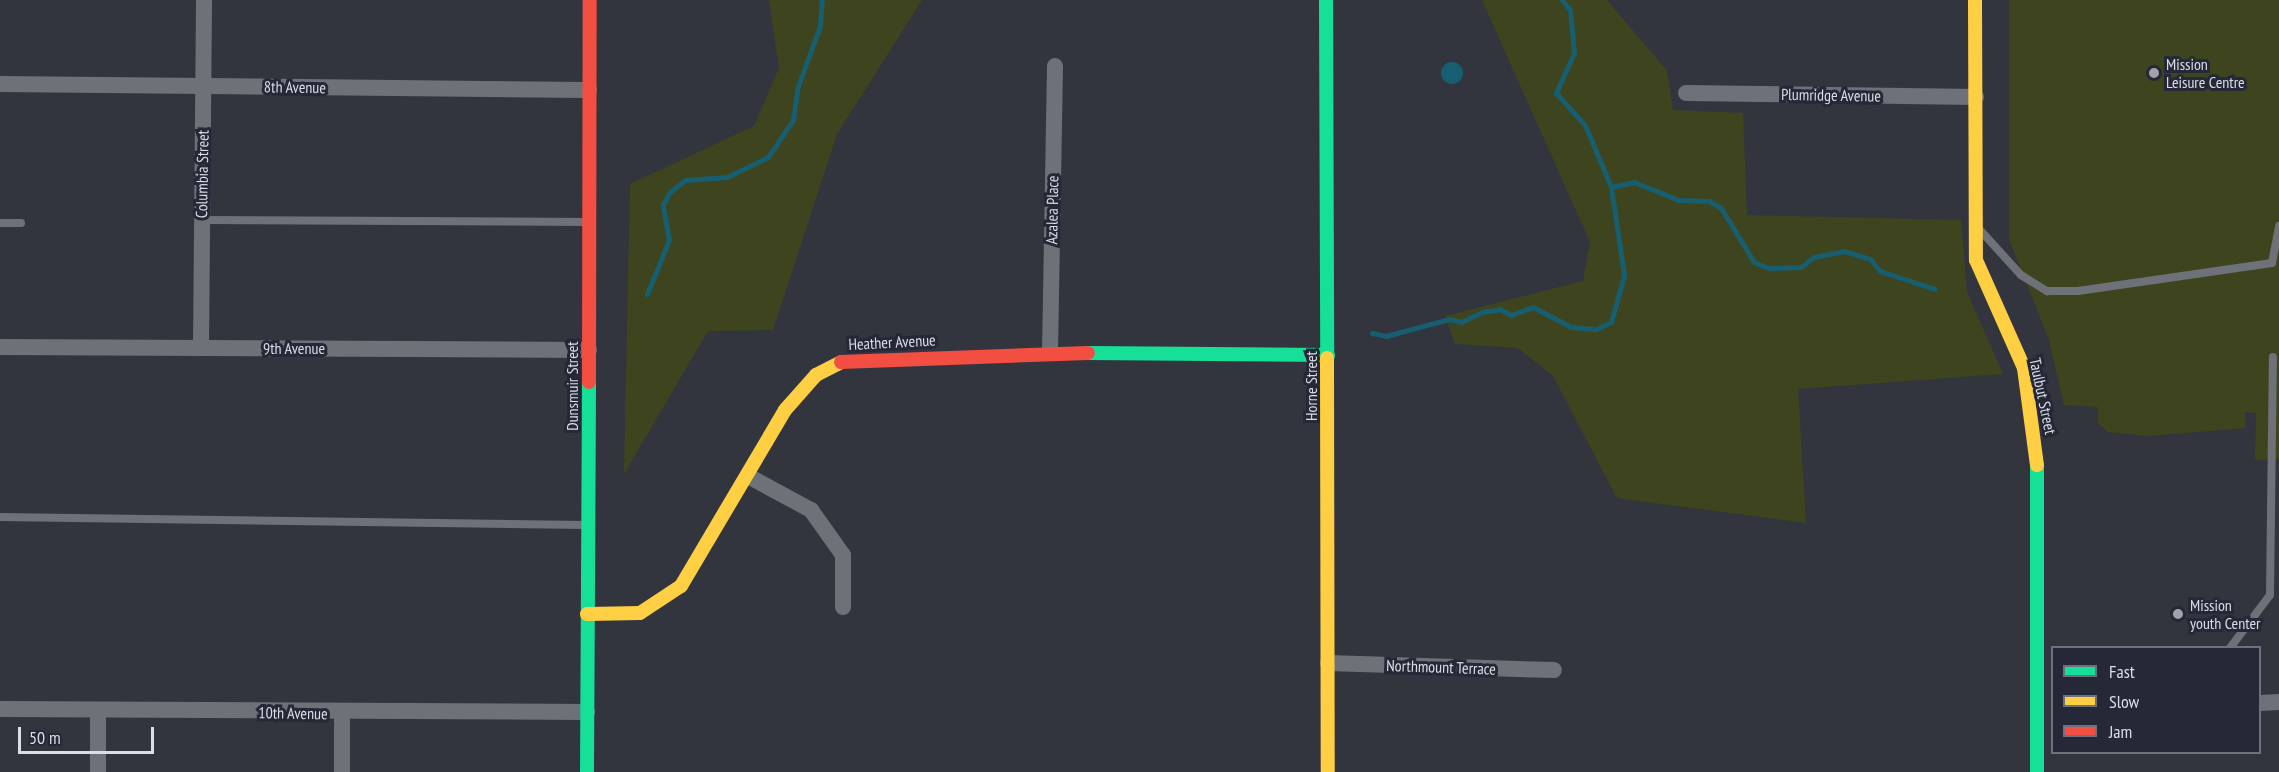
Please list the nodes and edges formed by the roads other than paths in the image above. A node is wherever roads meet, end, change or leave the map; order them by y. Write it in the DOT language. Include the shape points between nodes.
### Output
graph roads {
  1 [pos="204,0"];
  2 [pos="590,0"];
  3 [pos="1326,0"];
  4 [pos="1976,0"];
  5 [pos="1054,66"];
  6 [pos="0,84"];
  7 [pos="203,86"];
  8 [pos="589,90"];
  9 [pos="1686,93"];
  10 [pos="1976,97"];
  11 [pos="202,219"];
  12 [pos="589,222"];
  13 [pos="0,223"];
  14 [pos="21,223"];
  15 [pos="1976,225"];
  16 [pos="2279,226"];
  17 [pos="0,347"];
  18 [pos="201,348"];
  19 [pos="589,350"];
  20 [pos="1050,353"];
  21 [pos="1328,355"];
  22 [pos="2273,357"];
  23 [pos="748,476"];
  24 [pos="0,517"];
  25 [pos="587,525"];
  26 [pos="843,607"];
  27 [pos="586,614"];
  28 [pos="2232,646"];
  29 [pos="1328,663"];
  30 [pos="1554,670"];
  31 [pos="2046,701"];
  32 [pos="2279,702"];
  33 [pos="2261,703"];
  34 [pos="0,709"];
  35 [pos="98,710"];
  36 [pos="587,712"];
  37 [pos="342,713"];
  38 [pos="98,772"];
  39 [pos="342,772"];
  40 [pos="587,772"];
  41 [pos="1328,772"];
  42 [pos="2037,772"];
  1 -- 7 [label="street, Columbia Street"];
  2 -- 8 [label="street, Dunsmuir Street"];
  3 -- 21 [label="street, Horne Street"];
  4 -- 10 [label="street, Taulbut Street"];
  5 -- 20 [label="street, Azalea Place"];
  6 -- 7 [label="street, 8th Avenue"];
  7 -- 8 [label="street, 8th Avenue"];
  7 -- 11 [label="street, Columbia Street"];
  8 -- 12 [label="street, Dunsmuir Street"];
  9 -- 10 [label="street, Plumridge Avenue"];
  10 -- 15 [label="street, Taulbut Street"];
  11 -- 12 [label="lane"];
  11 -- 18 [label="street, Columbia Street"];
  12 -- 19 [label="street, Dunsmuir Street"];
  13 -- 14 [label="lane"];
  15 -- 16 [label="lane" via="2021,275 2047,291 2272,263"];
  15 -- 31 [label="street, Taulbut Street" via="1976,260 2024,368 2037,438"];
  17 -- 18 [label="street, 9th Avenue"];
  18 -- 19 [label="street, 9th Avenue"];
  19 -- 25 [label="street, Dunsmuir Street"];
  20 -- 21 [label="street, Heather Avenue"];
  20 -- 23 [label="street, Heather Avenue" via="846,359 816,375 785,410"];
  21 -- 29 [label="street, Horne Street"];
  22 -- 28 [label="lane" via="2270,595"];
  23 -- 26 [label="street" via="811,510 843,555"];
  23 -- 27 [label="street, Heather Avenue" via="681,586 640,613"];
  24 -- 25 [label="lane"];
  25 -- 27 [label="street, Dunsmuir Street"];
  27 -- 36 [label="street, Dunsmuir Street"];
  29 -- 30 [label="street, Northmount Terrace"];
  29 -- 41 [label="street, Horne Street"];
  31 -- 42 [label="street, Taulbut Street"];
  32 -- 33 [label="street"];
  34 -- 35 [label="street, 10th Avenue"];
  35 -- 37 [label="street, 10th Avenue"];
  35 -- 38 [label="street"];
  36 -- 37 [label="street, 10th Avenue"];
  36 -- 40 [label="street, Dunsmuir Street"];
  37 -- 39 [label="street"];
}
